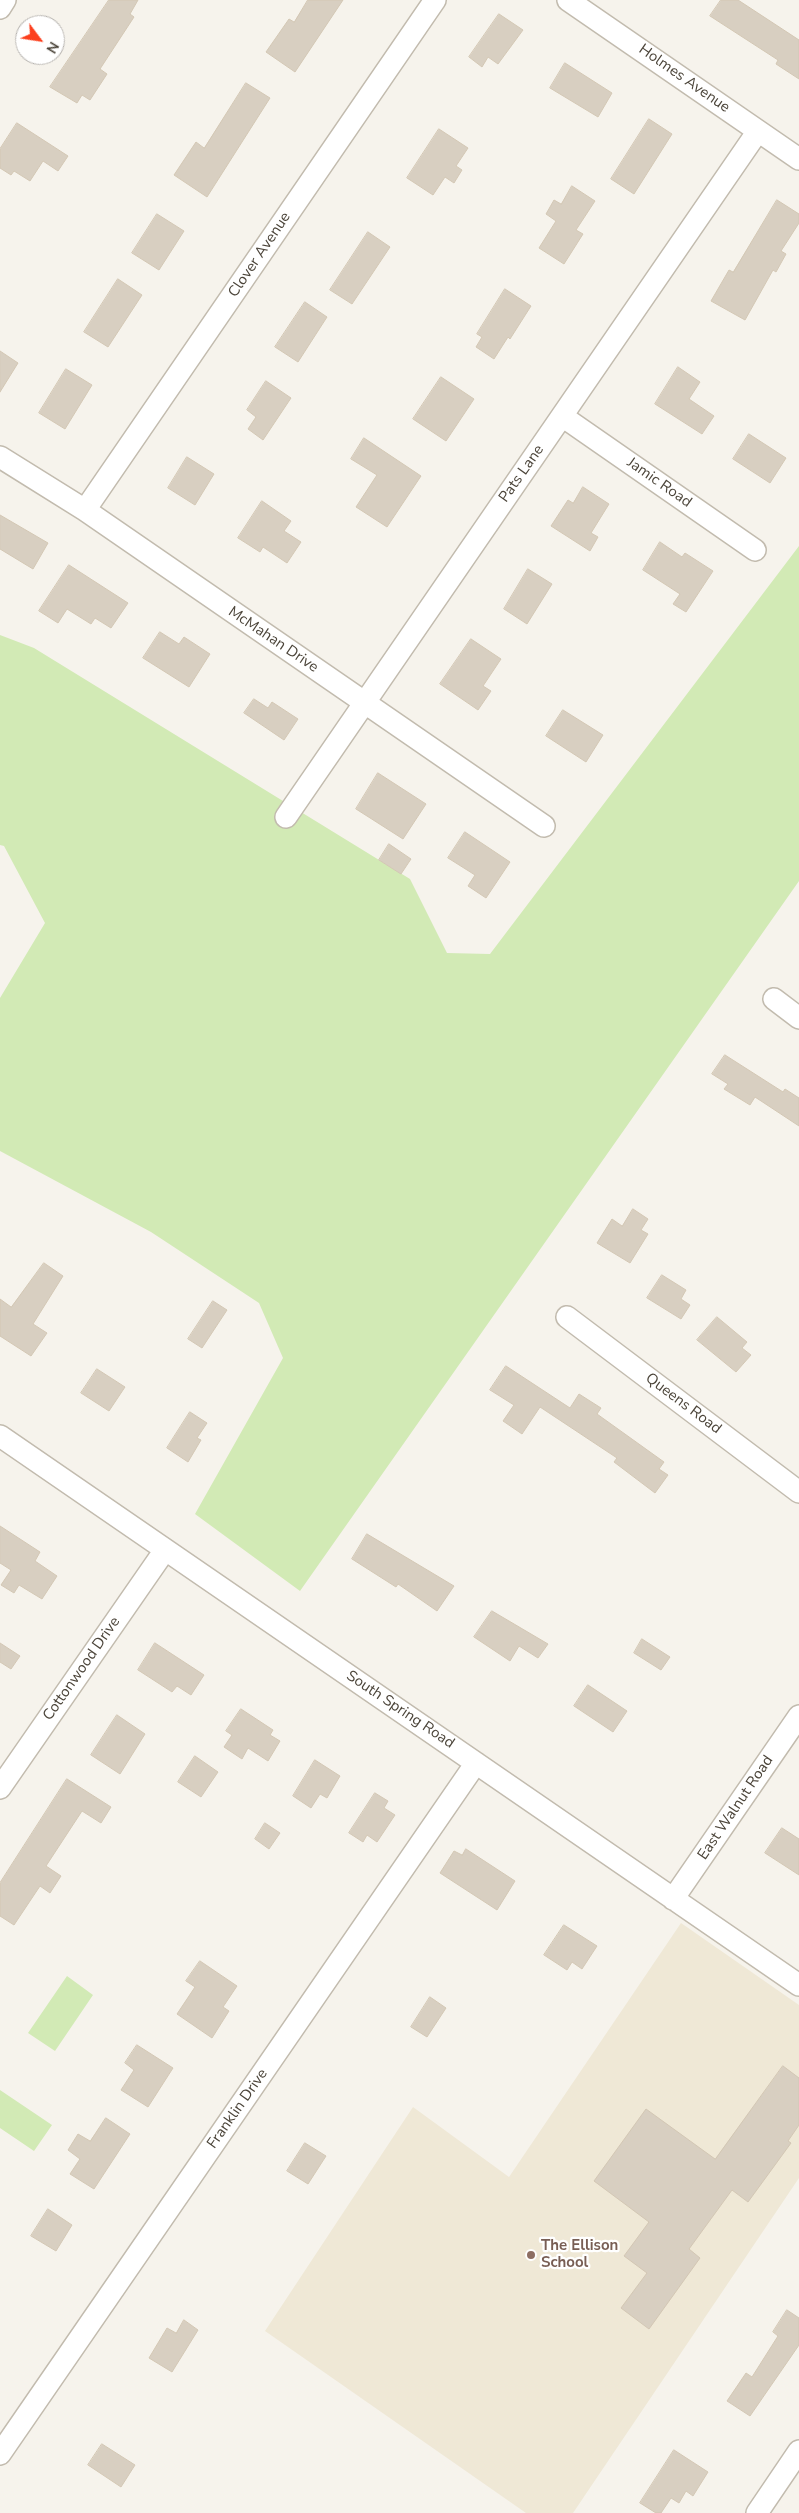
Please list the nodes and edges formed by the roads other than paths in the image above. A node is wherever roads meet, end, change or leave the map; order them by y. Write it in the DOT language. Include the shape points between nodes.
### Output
graph roads {
  1 [pos="5,0"];
  2 [pos="434,0"];
  3 [pos="568,0"];
  4 [pos="0,8"];
  5 [pos="758,131"];
  6 [pos="799,159"];
  7 [pos="562,416"];
  8 [pos="0,457"];
  9 [pos="85,510"];
  10 [pos="755,550"];
  11 [pos="365,702"];
  12 [pos="286,817"];
  13 [pos="544,826"];
  14 [pos="774,999"];
  15 [pos="799,1018"];
  16 [pos="567,1317"];
  17 [pos="0,1436"];
  18 [pos="799,1492"];
  19 [pos="165,1550"];
  20 [pos="799,1716"];
  21 [pos="476,1763"];
  22 [pos="0,1788"];
  23 [pos="673,1899"];
  24 [pos="799,1985"];
  25 [pos="3,2444"];
  26 [pos="799,2451"];
  27 [pos="757,2513"];
  1 -- 4 [label="street"];
  2 -- 9 [label="street, Clover Avenue"];
  3 -- 5 [label="street, Holmes Avenue"];
  5 -- 6 [label="street, Holmes Avenue"];
  5 -- 7 [label="street, Pats Lane"];
  7 -- 10 [label="street, Jamic Road"];
  7 -- 11 [label="street, Pats Lane"];
  8 -- 9 [label="street, McMahan Drive"];
  9 -- 11 [label="street, McMahan Drive"];
  11 -- 12 [label="street, Pats Lane"];
  11 -- 13 [label="street, McMahan Drive"];
  14 -- 15 [label="street"];
  16 -- 18 [label="street, Queens Road"];
  17 -- 19 [label="street, South Spring Road"];
  19 -- 21 [label="street, South Spring Road"];
  19 -- 22 [label="street, Cottonwood Drive"];
  20 -- 23 [label="street, East Walnut Road"];
  21 -- 23 [label="street, South Spring Road"];
  21 -- 25 [label="street, Franklin Drive"];
  23 -- 24 [label="street, South Spring Road"];
  26 -- 27 [label="street"];
}
